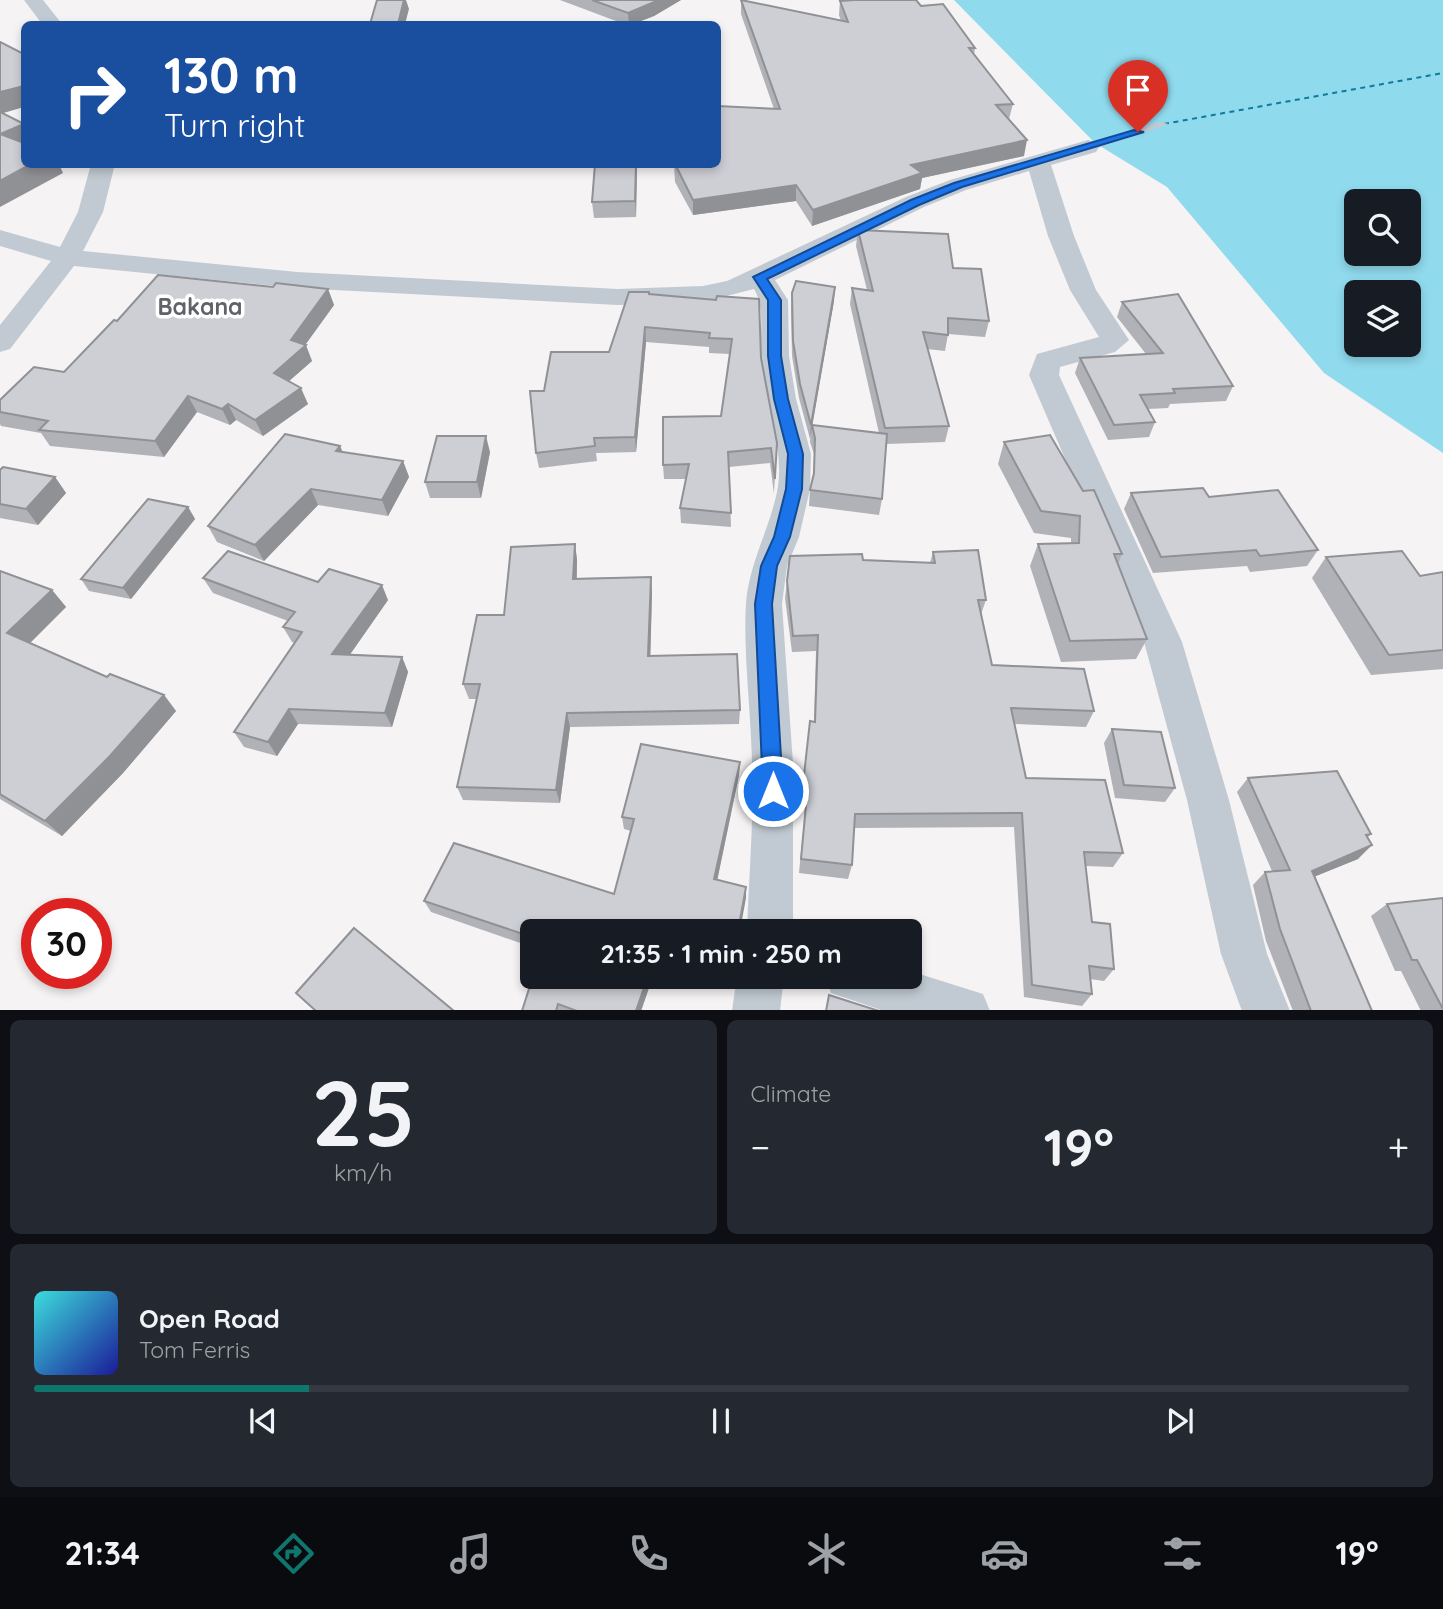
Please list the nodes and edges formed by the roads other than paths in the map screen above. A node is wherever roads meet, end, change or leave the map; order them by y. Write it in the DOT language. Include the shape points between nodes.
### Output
graph roads {
  1 [pos="33,0"];
  2 [pos="50,21"];
  3 [pos="1163,124"];
  4 [pos="1088,147"];
  5 [pos="1038,162"];
  6 [pos="103,168"];
  7 [pos="0,238"];
  8 [pos="66,257"];
  9 [pos="760,277"];
  10 [pos="0,343"];
  11 [pos="770,919"];
  12 [pos="759,989"];
  13 [pos="893,989"];
  14 [pos="756,1010"];
  15 [pos="966,1010"];
  16 [pos="1266,1010"];
  1 -- 2 [label="street"];
  3 -- 4 [label="lane"];
  4 -- 5 [label="street"];
  5 -- 9 [label="street" via="915,202"];
  5 -- 16 [label="street" via="1083,290 1115,340 1047,361 1044,375 1163,642 1208,800 1244,954"];
  6 -- 8 [label="street" via="87,220"];
  7 -- 8 [label="street"];
  8 -- 9 [label="street" via="297,280 618,297 703,294"];
  8 -- 10 [label="street"];
  9 -- 11 [label="street" via="774,300 775,356 795,454 794,489 769,566 764,604 773,764"];
  12 -- 14 [label="street"];
  13 -- 15 [label="street"];
}
